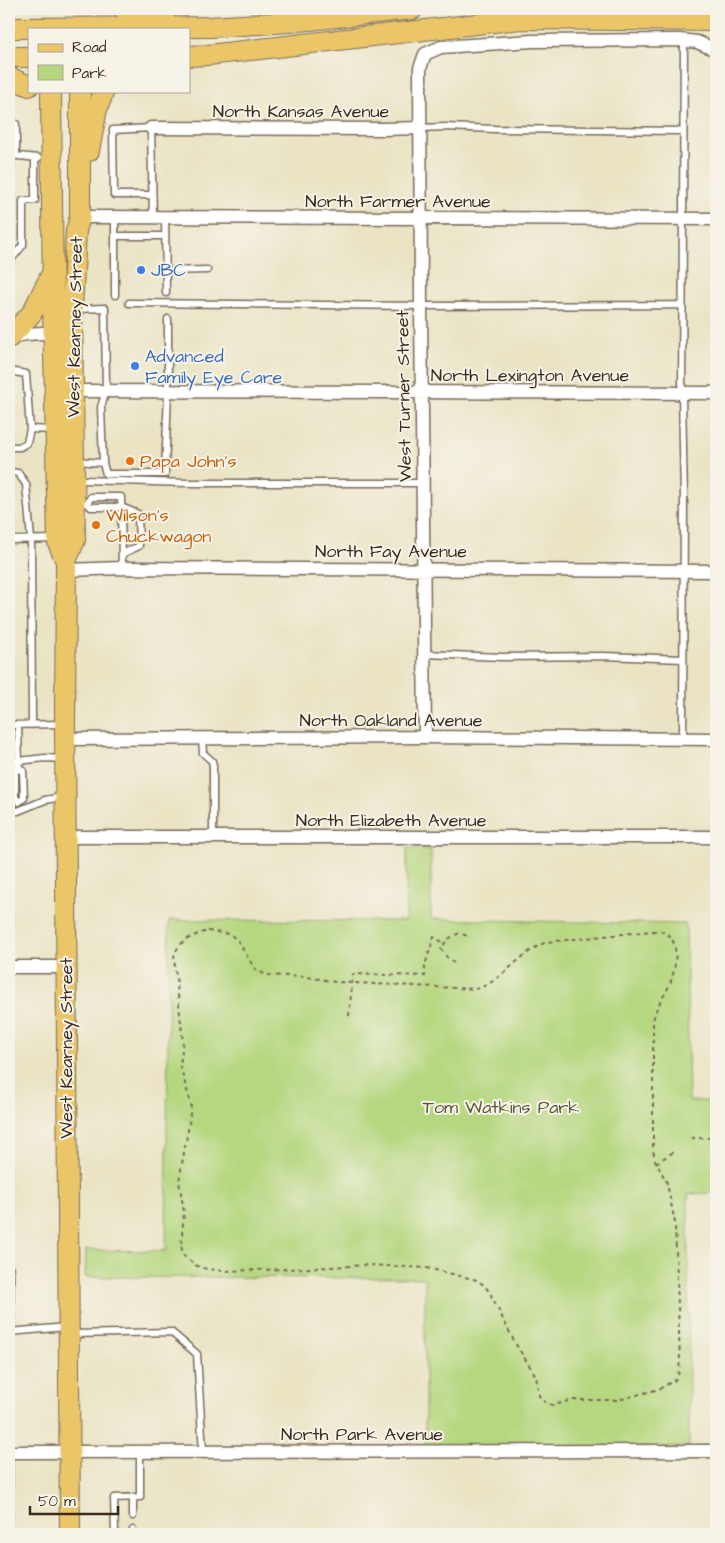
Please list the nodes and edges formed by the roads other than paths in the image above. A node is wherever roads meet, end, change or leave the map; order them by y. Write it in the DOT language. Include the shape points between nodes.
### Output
graph roads {
  1 [pos="123,9"];
  2 [pos="403,9"];
  3 [pos="716,21"];
  4 [pos="51,22"];
  5 [pos="80,22"];
  6 [pos="290,22"];
  7 [pos="9,28"];
  8 [pos="684,41"];
  9 [pos="716,50"];
  10 [pos="190,56"];
  11 [pos="28,57"];
  12 [pos="9,58"];
  13 [pos="9,77"];
  14 [pos="28,86"];
  15 [pos="37,92"];
  16 [pos="51,92"];
  17 [pos="80,92"];
  18 [pos="104,92"];
  19 [pos="9,97"];
  20 [pos="9,104"];
  21 [pos="51,112"];
  22 [pos="9,122"];
  23 [pos="151,128"];
  24 [pos="420,128"];
  25 [pos="682,131"];
  26 [pos="9,155"];
  27 [pos="16,156"];
  28 [pos="43,158"];
  29 [pos="152,195"];
  30 [pos="81,207"];
  31 [pos="115,217"];
  32 [pos="159,217"];
  33 [pos="420,218"];
  34 [pos="683,219"];
  35 [pos="716,219"];
  36 [pos="115,236"];
  37 [pos="165,236"];
  38 [pos="9,262"];
  39 [pos="53,270"];
  40 [pos="207,270"];
  41 [pos="166,271"];
  42 [pos="166,293"];
  43 [pos="115,295"];
  44 [pos="129,303"];
  45 [pos="682,305"];
  46 [pos="421,306"];
  47 [pos="72,310"];
  48 [pos="168,319"];
  49 [pos="63,332"];
  50 [pos="9,337"];
  51 [pos="9,371"];
  52 [pos="73,391"];
  53 [pos="106,391"];
  54 [pos="168,392"];
  55 [pos="421,392"];
  56 [pos="682,393"];
  57 [pos="716,393"];
  58 [pos="30,429"];
  59 [pos="56,430"];
  60 [pos="9,447"];
  61 [pos="74,461"];
  62 [pos="103,463"];
  63 [pos="9,472"];
  64 [pos="83,480"];
  65 [pos="423,483"];
  66 [pos="81,503"];
  67 [pos="121,507"];
  68 [pos="58,538"];
  69 [pos="31,539"];
  70 [pos="9,540"];
  71 [pos="122,554"];
  72 [pos="66,566"];
  73 [pos="122,568"];
  74 [pos="424,568"];
  75 [pos="684,570"];
  76 [pos="716,570"];
  77 [pos="424,654"];
  78 [pos="683,659"];
  79 [pos="18,724"];
  80 [pos="32,724"];
  81 [pos="9,725"];
  82 [pos="65,732"];
  83 [pos="425,737"];
  84 [pos="202,738"];
  85 [pos="683,739"];
  86 [pos="716,740"];
  87 [pos="65,759"];
  88 [pos="9,762"];
  89 [pos="19,765"];
  90 [pos="65,796"];
  91 [pos="9,810"];
  92 [pos="18,810"];
  93 [pos="65,837"];
  94 [pos="213,837"];
  95 [pos="716,837"];
  96 [pos="9,967"];
  97 [pos="66,967"];
  98 [pos="10,1269"];
  99 [pos="68,1331"];
  100 [pos="10,1332"];
  101 [pos="716,1451"];
  102 [pos="9,1452"];
  103 [pos="69,1452"];
  104 [pos="140,1452"];
  105 [pos="203,1452"];
  106 [pos="133,1497"];
  107 [pos="133,1516"];
  108 [pos="9,1517"];
  109 [pos="70,1534"];
  110 [pos="115,1534"];
  1 -- 6 [label="main road" via="142,16 233,16"];
  2 -- 6 [label="main road"];
  3 -- 10 [label="main road" via="520,19"];
  4 -- 5 [label="main road"];
  4 -- 7 [label="main road"];
  5 -- 6 [label="main road" via="210,27"];
  8 -- 9 [label="street"];
  8 -- 24 [label="street, West Turner Street" via="532,41 441,47 425,54 420,68"];
  8 -- 25 [label="lane"];
  11 -- 12 [label="main road"];
  13 -- 14 [label="main road"];
  15 -- 21 [label="main road"];
  16 -- 21 [label="main road, West Kearney Street"];
  17 -- 30 [label="main road, West Kearney Street"];
  18 -- 30 [label="main road" via="97,109"];
  19 -- 20 [label="lane"];
  21 -- 28 [label="main road, West Kearney Street"];
  22 -- 27 [label="lane" via="16,124"];
  23 -- 24 [label="street, North Kansas Avenue"];
  23 -- 29 [label="lane"];
  23 -- 29 [label="lane" via="113,130 114,195"];
  24 -- 25 [label="lane"];
  24 -- 33 [label="street, West Turner Street"];
  25 -- 34 [label="lane"];
  26 -- 27 [label="lane"];
  27 -- 28 [label="lane"];
  28 -- 38 [label="lane" via="35,200 23,201 23,245"];
  28 -- 39 [label="main road, West Kearney Street"];
  29 -- 32 [label="lane"];
  30 -- 31 [label="street, North Farmer Avenue"];
  30 -- 47 [label="main road, West Kearney Street" via="76,231"];
  31 -- 32 [label="street, North Farmer Avenue"];
  31 -- 36 [label="lane"];
  32 -- 33 [label="street, North Farmer Avenue"];
  32 -- 37 [label="lane"];
  33 -- 34 [label="street, North Farmer Avenue"];
  33 -- 46 [label="street, West Turner Street"];
  34 -- 35 [label="street, North Farmer Avenue"];
  34 -- 45 [label="lane"];
  36 -- 37 [label="lane"];
  36 -- 43 [label="lane"];
  37 -- 41 [label="lane"];
  39 -- 49 [label="main road, West Kearney Street"];
  39 -- 50 [label="main road" via="32,313"];
  40 -- 41 [label="lane"];
  41 -- 42 [label="lane"];
  44 -- 46 [label="lane"];
  45 -- 46 [label="lane"];
  45 -- 56 [label="lane"];
  46 -- 55 [label="street, West Turner Street"];
  47 -- 49 [label="main road, West Kearney Street"];
  47 -- 53 [label="lane" via="105,308"];
  48 -- 54 [label="lane"];
  49 -- 50 [label="street"];
  49 -- 52 [label="main road, West Kearney Street"];
  49 -- 59 [label="main road, West Kearney Street"];
  51 -- 58 [label="lane" via="26,374"];
  52 -- 53 [label="street, North Lexington Avenue"];
  52 -- 61 [label="main road, West Kearney Street"];
  53 -- 54 [label="street, North Lexington Avenue"];
  53 -- 62 [label="lane" via="101,407"];
  54 -- 55 [label="street, North Lexington Avenue"];
  54 -- 62 [label="lane" via="165,474 106,474"];
  55 -- 56 [label="street, North Lexington Avenue"];
  55 -- 65 [label="street, West Turner Street"];
  56 -- 57 [label="street, North Lexington Avenue"];
  56 -- 75 [label="lane"];
  58 -- 59 [label="lane"];
  58 -- 60 [label="lane" via="27,443"];
  59 -- 68 [label="main road, West Kearney Street"];
  61 -- 62 [label="lane"];
  61 -- 66 [label="main road, West Kearney Street"];
  63 -- 69 [label="lane" via="18,473 26,484"];
  64 -- 65 [label="lane"];
  65 -- 74 [label="street, West Turner Street"];
  66 -- 67 [label="lane" via="91,507"];
  66 -- 67 [label="lane" via="91,497 120,497"];
  66 -- 72 [label="main road, West Kearney Street" via="75,540"];
  67 -- 71 [label="lane"];
  67 -- 71 [label="lane" via="138,514 139,546"];
  68 -- 69 [label="lane"];
  68 -- 72 [label="main road, West Kearney Street"];
  69 -- 70 [label="lane"];
  69 -- 80 [label="lane"];
  71 -- 73 [label="lane"];
  72 -- 73 [label="street, North Fay Avenue"];
  72 -- 82 [label="main road, West Kearney Street"];
  73 -- 74 [label="street, North Fay Avenue"];
  74 -- 75 [label="street, North Fay Avenue"];
  74 -- 77 [label="street, West Turner Street"];
  75 -- 76 [label="street, North Fay Avenue"];
  75 -- 78 [label="lane"];
  77 -- 78 [label="lane"];
  77 -- 83 [label="street, West Turner Street"];
  78 -- 85 [label="lane"];
  79 -- 80 [label="lane"];
  79 -- 81 [label="lane"];
  79 -- 89 [label="lane"];
  80 -- 82 [label="lane"];
  82 -- 84 [label="street, North Oakland Avenue"];
  82 -- 87 [label="main road, West Kearney Street"];
  83 -- 84 [label="street, North Oakland Avenue"];
  83 -- 85 [label="street, North Oakland Avenue"];
  84 -- 94 [label="lane" via="203,753 213,766"];
  85 -- 86 [label="street, North Oakland Avenue"];
  87 -- 89 [label="lane" via="45,758"];
  87 -- 90 [label="main road, West Kearney Street"];
  88 -- 89 [label="lane"];
  89 -- 92 [label="lane" via="15,771"];
  90 -- 92 [label="lane"];
  90 -- 93 [label="main road, West Kearney Street"];
  91 -- 92 [label="lane"];
  93 -- 94 [label="street, North Elizabeth Avenue"];
  93 -- 97 [label="main road, West Kearney Street"];
  94 -- 95 [label="street, North Elizabeth Avenue"];
  96 -- 97 [label="street"];
  97 -- 99 [label="main road, West Kearney Street"];
  98 -- 100 [label="lane"];
  99 -- 100 [label="lane"];
  99 -- 103 [label="main road, West Kearney Street"];
  99 -- 105 [label="lane" via="172,1332 197,1354"];
  101 -- 105 [label="street, North Park Avenue"];
  102 -- 103 [label="street, North Park Avenue"];
  102 -- 108 [label="lane"];
  103 -- 104 [label="street, North Park Avenue"];
  103 -- 109 [label="main road, West Kearney Street"];
  104 -- 105 [label="street, North Park Avenue"];
  104 -- 106 [label="lane" via="140,1497"];
  106 -- 107 [label="lane"];
  106 -- 110 [label="lane" via="114,1498"];
}
